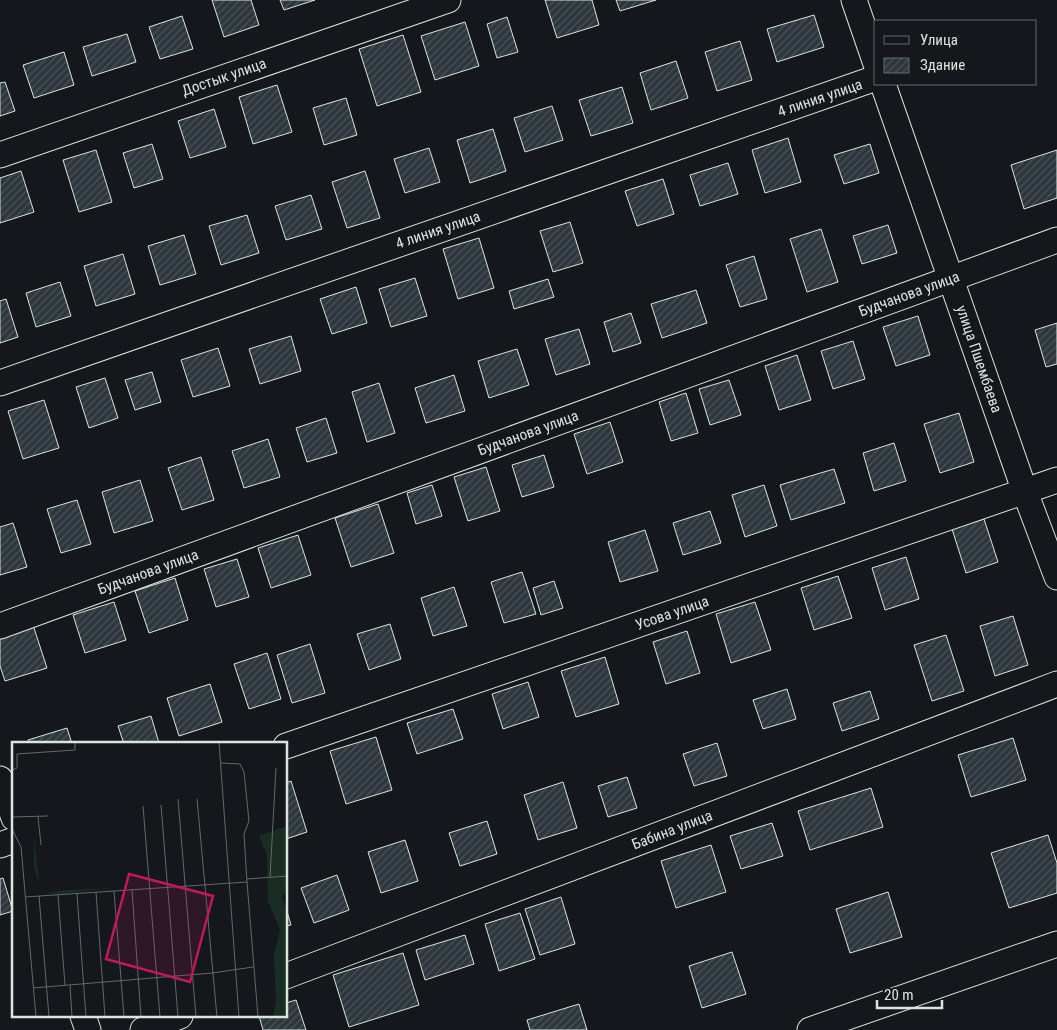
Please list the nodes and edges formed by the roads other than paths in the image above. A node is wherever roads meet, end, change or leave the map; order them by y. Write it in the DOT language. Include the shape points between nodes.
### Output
graph roads {
  1 [pos="448,0"];
  2 [pos="854,0"];
  3 [pos="874,58"];
  4 [pos="874,79"];
  5 [pos="883,85"];
  6 [pos="0,155"];
  7 [pos="1057,240"];
  8 [pos="950,278"];
  9 [pos="0,382"];
  10 [pos="1057,480"];
  11 [pos="1025,492"];
  12 [pos="1057,577"];
  13 [pos="0,626"];
  14 [pos="1057,684"];
  15 [pos="288,745"];
  16 [pos="0,779"];
  17 [pos="12,812"];
  18 [pos="12,841"];
  19 [pos="0,845"];
  20 [pos="1057,944"];
  21 [pos="288,975"];
  22 [pos="84,1018"];
  23 [pos="175,1018"];
  24 [pos="88,1030"];
  25 [pos="143,1030"];
  26 [pos="810,1030"];
  1 -- 6 [label="street, Достык улица"];
  2 -- 3 [label="street"];
  4 -- 9 [label="street, 4 линия улица"];
  5 -- 8 [label="street, улица Пшембаева"];
  7 -- 8 [label="street, Будчанова улица"];
  8 -- 11 [label="street, улица Пшембаева"];
  8 -- 13 [label="street, Будчанова улица"];
  10 -- 11 [label="street, Усова улица"];
  11 -- 12 [label="street, улица Пшембаева"];
  11 -- 15 [label="street, Усова улица"];
  14 -- 21 [label="street, Бабина улица"];
  16 -- 17 [label="street"];
  18 -- 19 [label="street"];
  20 -- 26 [label="street"];
  22 -- 24 [label="street"];
  23 -- 25 [label="street"];
}
